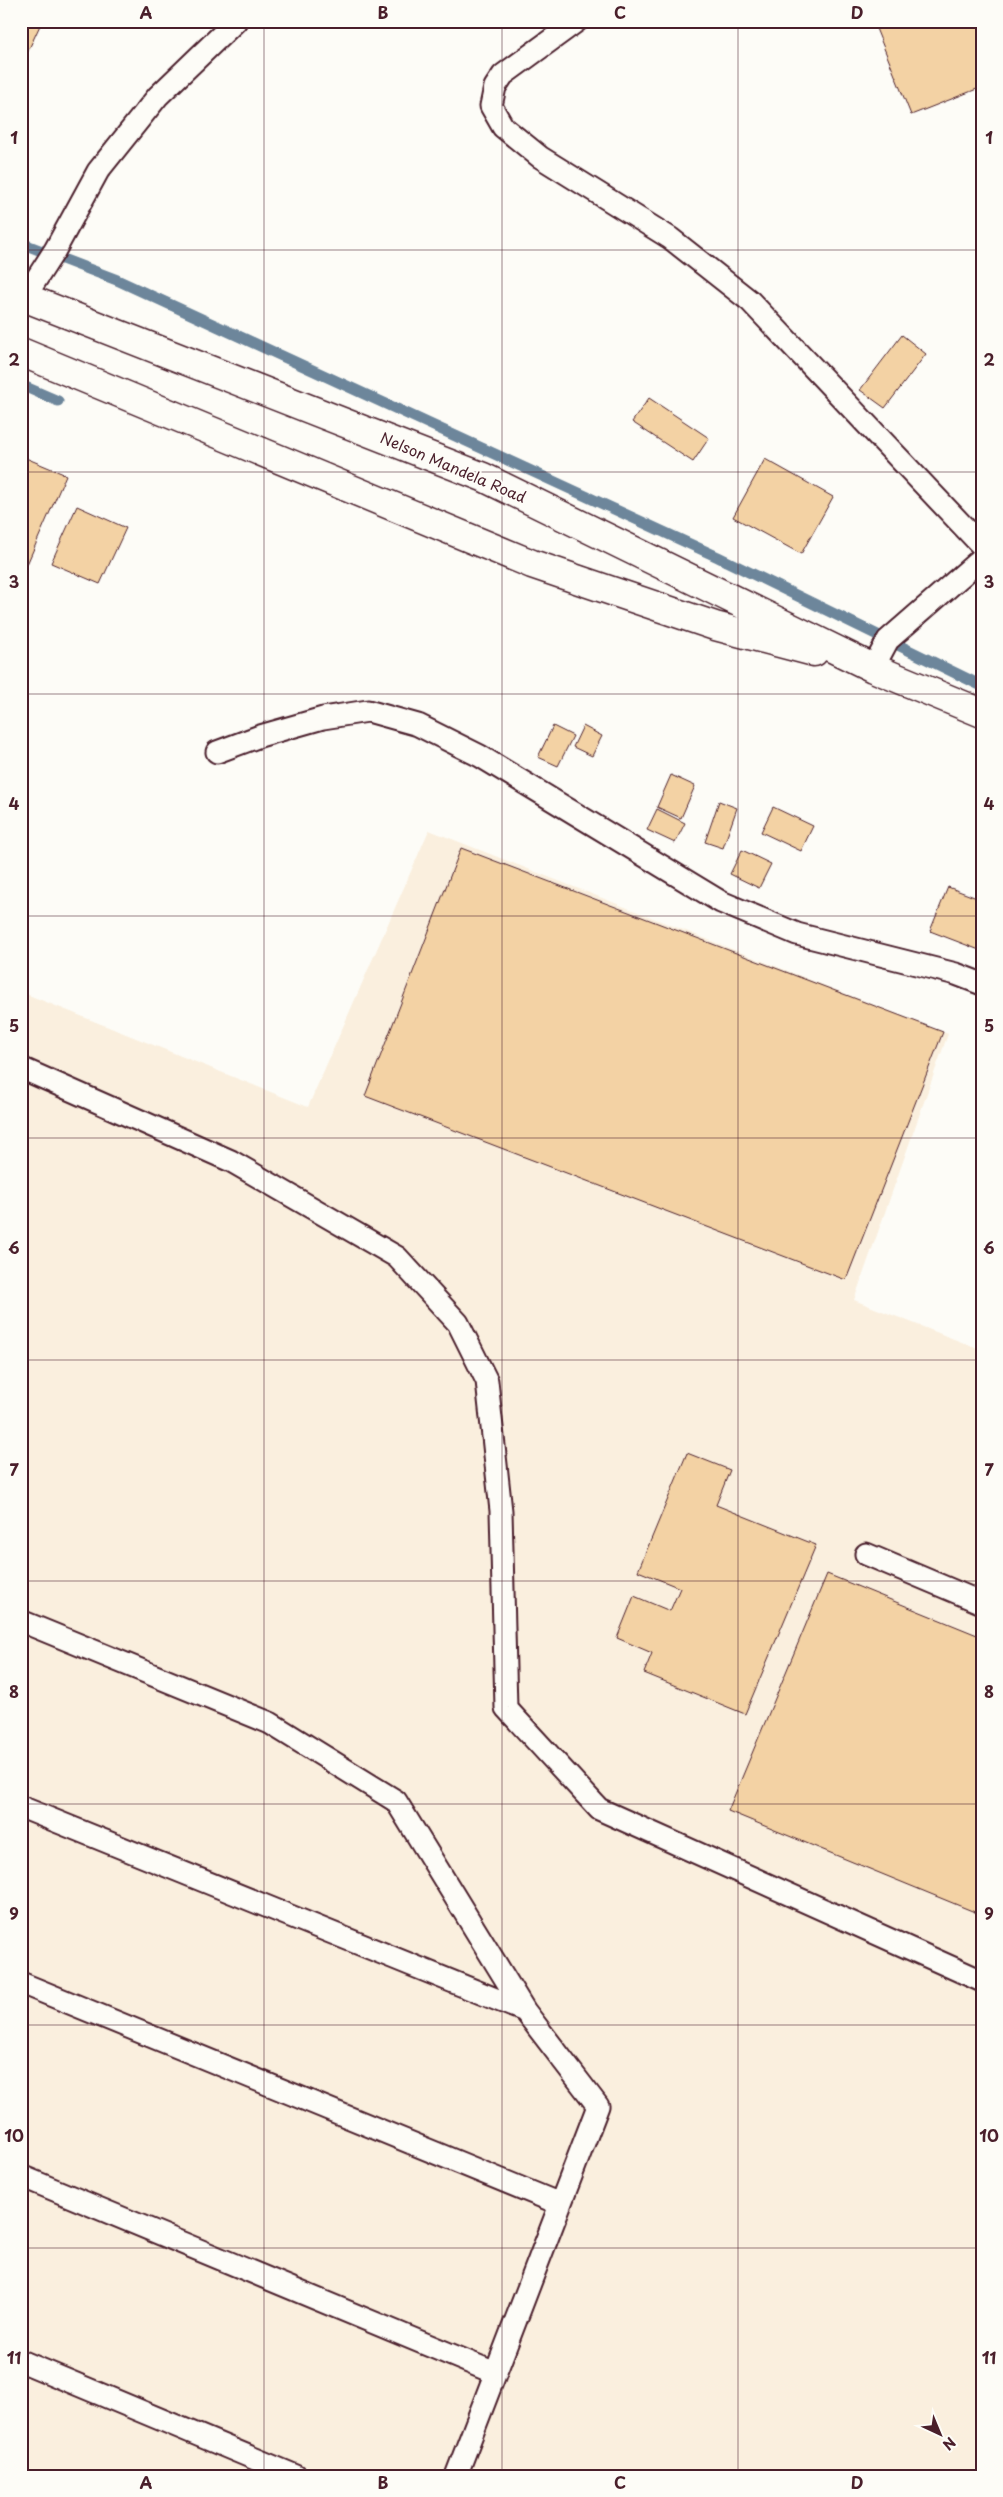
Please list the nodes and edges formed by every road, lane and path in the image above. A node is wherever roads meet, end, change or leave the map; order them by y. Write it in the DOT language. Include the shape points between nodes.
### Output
graph roads {
  1 [pos="236,21"];
  2 [pos="577,21"];
  3 [pos="22,299"];
  4 [pos="21,352"];
  5 [pos="982,546"];
  6 [pos="982,558"];
  7 [pos="873,668"];
  8 [pos="982,713"];
  9 [pos="217,752"];
  10 [pos="982,984"];
  11 [pos="21,1068"];
  12 [pos="866,1554"];
  13 [pos="982,1603"];
  14 [pos="21,1621"];
  15 [pos="21,1807"];
  16 [pos="982,1981"];
  17 [pos="21,1983"];
  18 [pos="526,2011"];
  19 [pos="21,2176"];
  20 [pos="560,2204"];
  21 [pos="21,2361"];
  22 [pos="495,2373"];
  23 [pos="296,2476"];
  24 [pos="456,2476"];
  1 -- 3 [label="lane" via="158,96 98,171 56,250"];
  2 -- 5 [label="lane" via="502,75 495,87 491,106 503,127 540,157 670,238 750,301"];
  3 -- 7 [label="main road, Nelson Mandela Road" via="483,477"];
  4 -- 7 [label="main road, Nelson Mandela Road" via="532,564 715,626"];
  6 -- 7 [label="lane" via="888,640"];
  7 -- 8 [label="main road, Nelson Mandela Road"];
  9 -- 10 [label="lane" via="323,718 368,710 418,725 496,765 721,902 798,934 956,974"];
  11 -- 16 [label="lane" via="231,1161 397,1257 458,1323 488,1381 500,1511 506,1708 599,1809"];
  12 -- 13 [label="lane"];
  14 -- 18 [label="lane" via="270,1723 396,1801"];
  15 -- 18 [label="lane"];
  17 -- 20 [label="lane"];
  18 -- 20 [label="lane" via="598,2106"];
  19 -- 22 [label="lane"];
  20 -- 22 [label="lane"];
  21 -- 23 [label="lane"];
  22 -- 24 [label="lane"];
}
